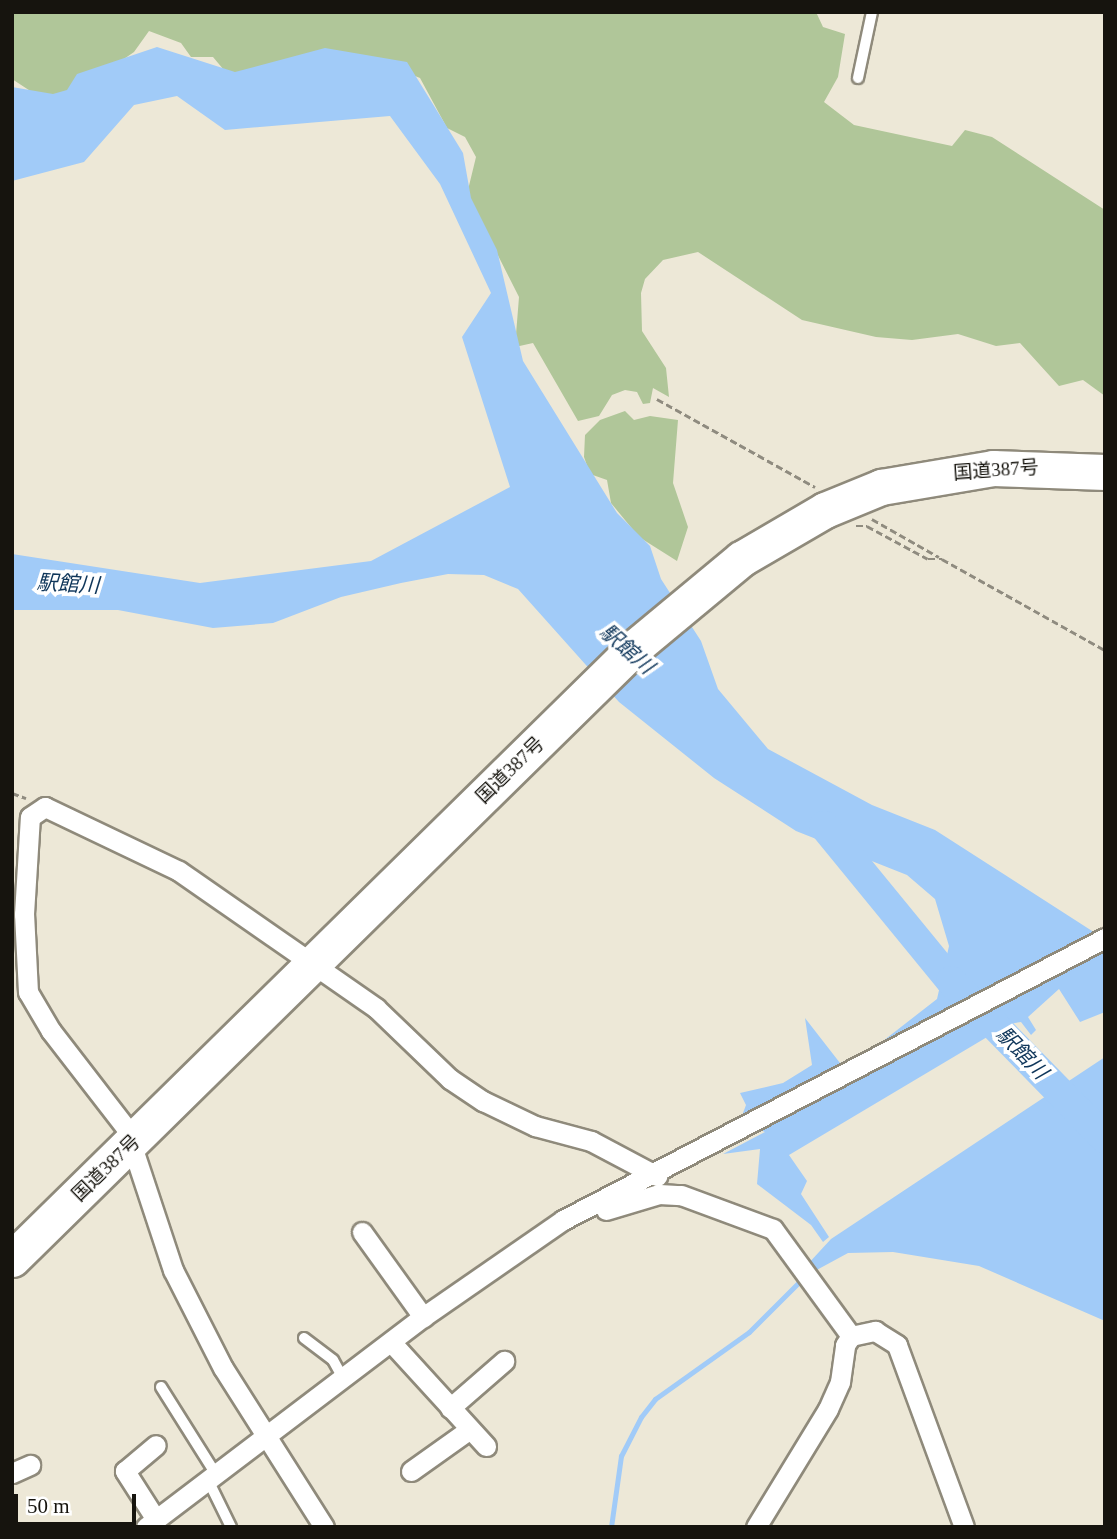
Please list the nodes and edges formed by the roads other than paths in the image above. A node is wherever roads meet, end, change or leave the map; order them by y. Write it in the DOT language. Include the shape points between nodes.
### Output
graph roads {
  1 [pos="872,12"];
  2 [pos="858,78"];
  3 [pos="1105,472"];
  4 [pos="20,870"];
  5 [pos="1105,938"];
  6 [pos="316,961"];
  7 [pos="131,1143"];
  8 [pos="662,1173"];
  9 [pos="557,1225"];
  10 [pos="362,1232"];
  11 [pos="12,1259"];
  12 [pos="423,1317"];
  13 [pos="851,1336"];
  14 [pos="304,1338"];
  15 [pos="391,1342"];
  16 [pos="504,1361"];
  17 [pos="344,1379"];
  18 [pos="162,1387"];
  19 [pos="450,1408"];
  20 [pos="470,1429"];
  21 [pos="267,1433"];
  22 [pos="156,1445"];
  23 [pos="486,1446"];
  24 [pos="411,1471"];
  25 [pos="210,1474"];
  26 [pos="151,1522"];
  27 [pos="231,1527"];
  28 [pos="324,1527"];
  29 [pos="756,1527"];
  30 [pos="964,1527"];
  1 -- 2 [label="lane"];
  3 -- 6 [label="highway, 国道387号" via="993,468 881,487 770,539 700,590"];
  4 -- 6 [label="street" via="27,822 45,807 179,871"];
  4 -- 7 [label="street" via="28,992 51,1031 120,1117"];
  5 -- 8 [label="street"];
  6 -- 7 [label="highway, 国道387号"];
  6 -- 8 [label="street" via="376,1008 450,1079 483,1101"];
  7 -- 11 [label="highway, 国道387号"];
  7 -- 21 [label="street" via="173,1270 217,1357"];
  8 -- 9 [label="street"];
  9 -- 12 [label="street"];
  9 -- 13 [label="street" via="668,1194 767,1226 785,1240 796,1264 827,1297"];
  10 -- 12 [label="street"];
  12 -- 15 [label="street"];
  13 -- 29 [label="street" via="828,1409"];
  13 -- 30 [label="street" via="875,1331 897,1345"];
  14 -- 17 [label="lane" via="332,1360"];
  15 -- 17 [label="street"];
  15 -- 19 [label="street"];
  16 -- 19 [label="street"];
  17 -- 21 [label="street"];
  18 -- 25 [label="lane"];
  19 -- 20 [label="street"];
  20 -- 23 [label="street"];
  20 -- 24 [label="street"];
  21 -- 25 [label="street"];
  21 -- 28 [label="street"];
  22 -- 26 [label="street" via="124,1471"];
  25 -- 26 [label="street"];
  25 -- 27 [label="lane"];
}
